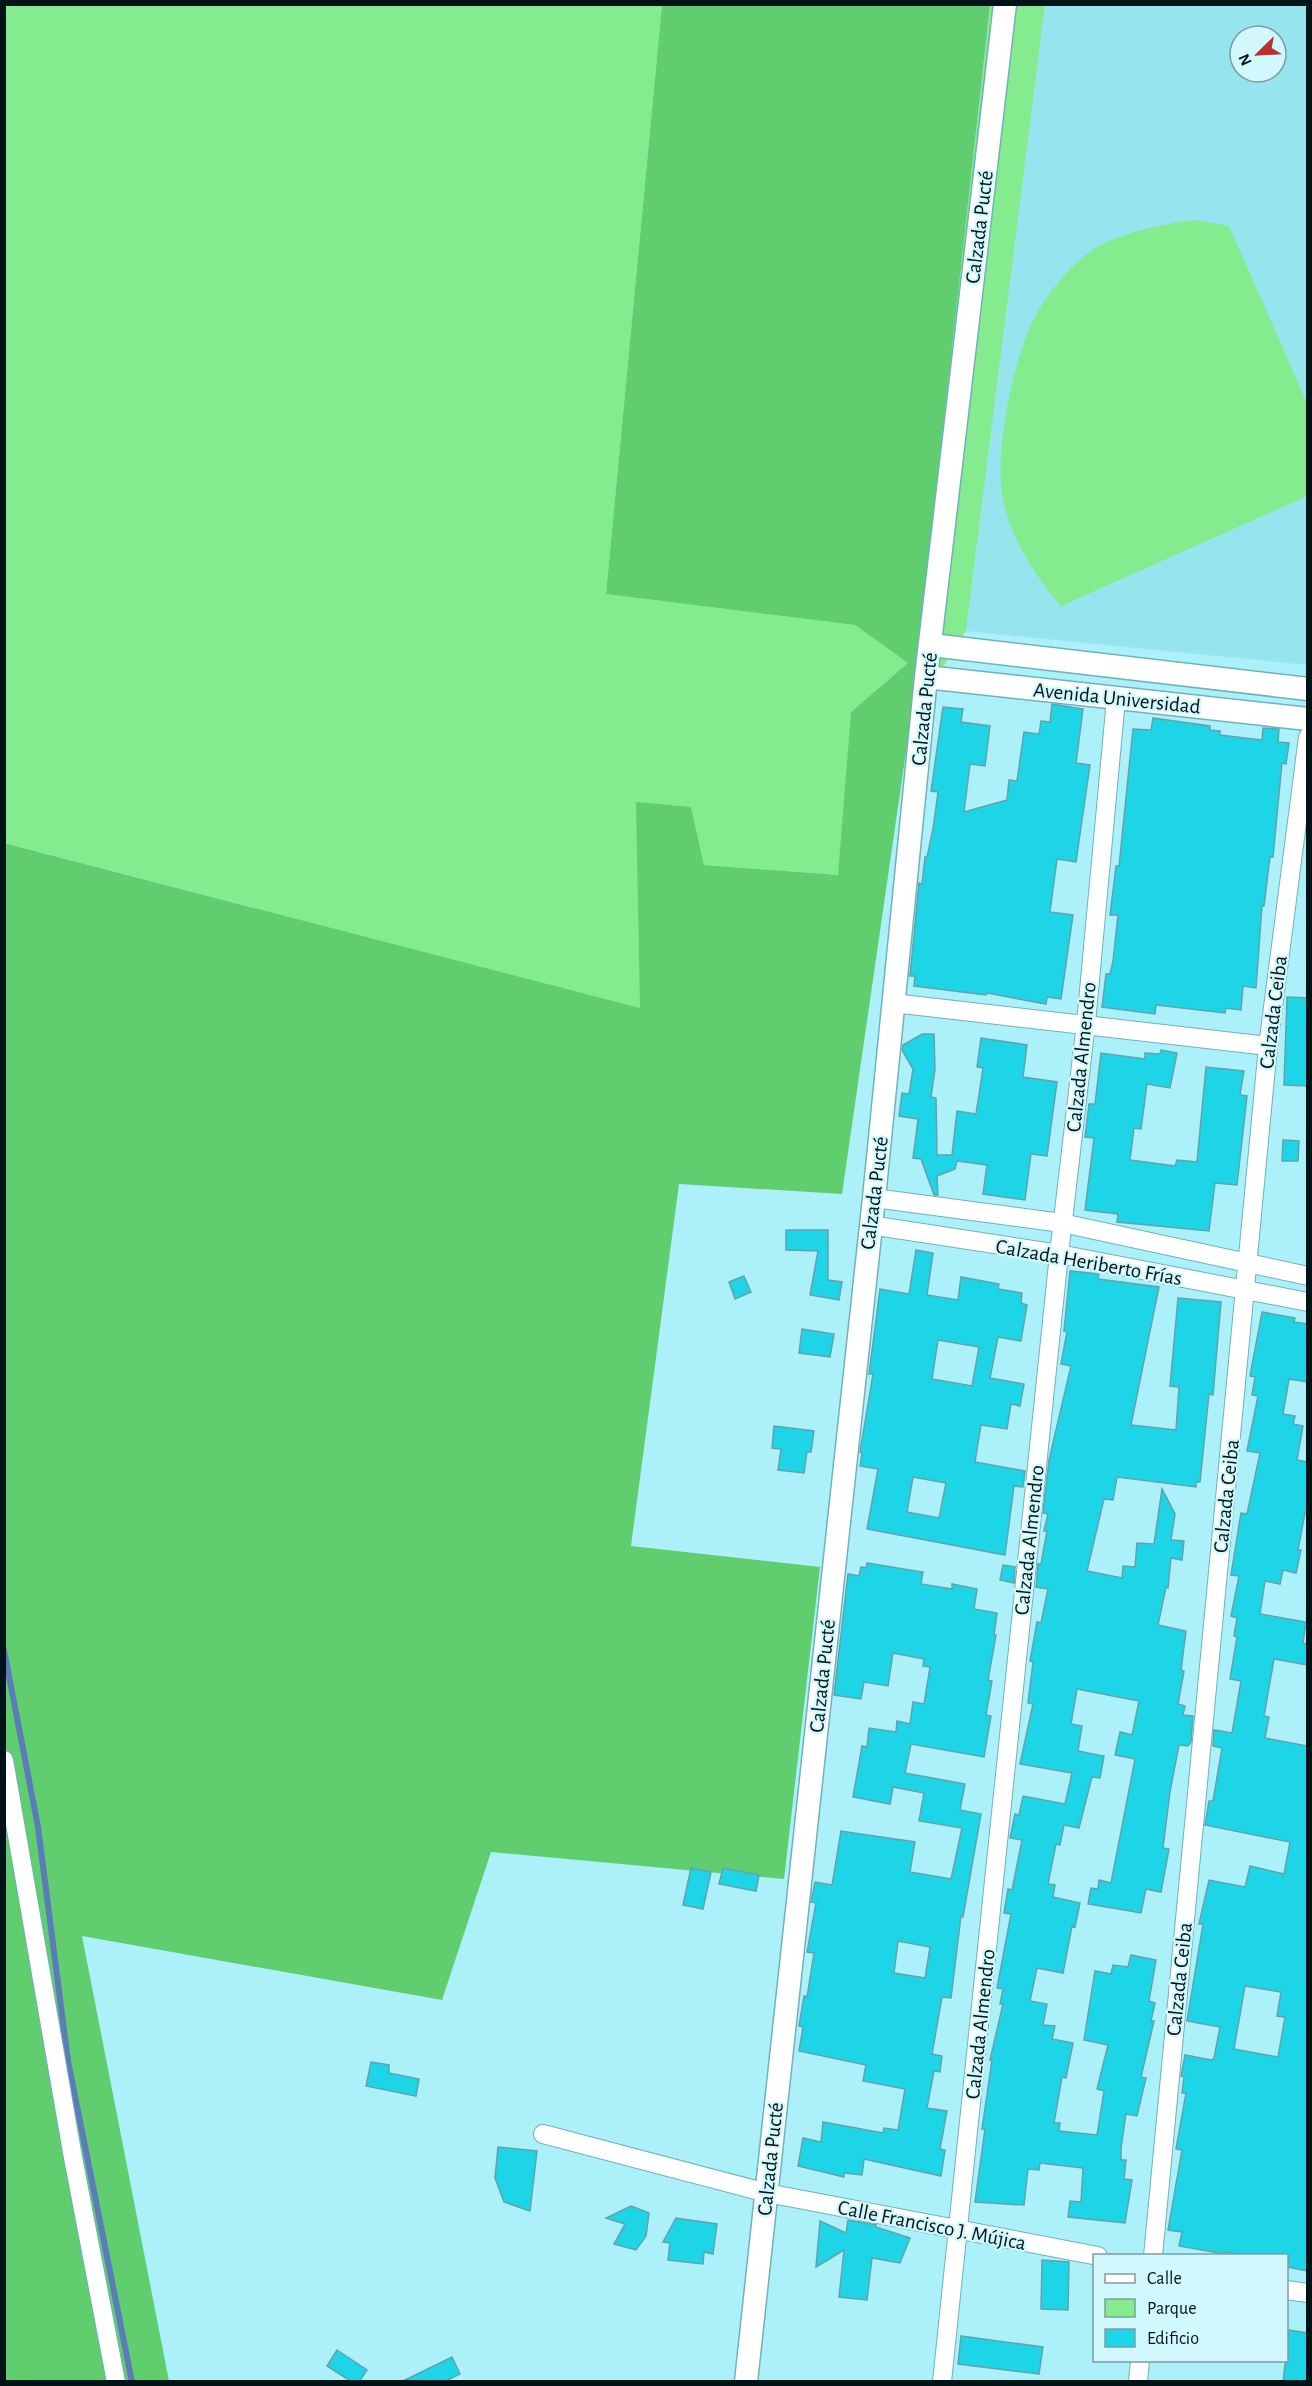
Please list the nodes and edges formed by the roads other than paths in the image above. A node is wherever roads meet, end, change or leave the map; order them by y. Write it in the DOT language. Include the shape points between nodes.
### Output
graph roads {
  1 [pos="1005,4"];
  2 [pos="931,645"];
  3 [pos="926,677"];
  4 [pos="1308,689"];
  5 [pos="1116,699"];
  6 [pos="1308,719"];
  7 [pos="1308,737"];
  8 [pos="893,1003"];
  9 [pos="1086,1023"];
  10 [pos="1268,1046"];
  11 [pos="874,1198"];
  12 [pos="1062,1222"];
  13 [pos="870,1225"];
  14 [pos="1059,1254"];
  15 [pos="1248,1265"];
  16 [pos="1308,1276"];
  17 [pos="1246,1292"];
  18 [pos="1308,1302"];
  19 [pos="4,1760"];
  20 [pos="543,2134"];
  21 [pos="767,2193"];
  22 [pos="959,2231"];
  23 [pos="1153,2254"];
  24 [pos="1093,2255"];
  25 [pos="1288,2290"];
  26 [pos="1308,2294"];
  27 [pos="1140,2362"];
  28 [pos="116,2382"];
  29 [pos="746,2382"];
  30 [pos="942,2382"];
  31 [pos="1138,2382"];
  1 -- 2 [label="street, Calzada Pucté"];
  2 -- 3 [label="street, Calzada Pucté"];
  2 -- 4 [label="street, Avenida Universidad"];
  3 -- 5 [label="street, Avenida Universidad"];
  3 -- 8 [label="street, Calzada Pucté"];
  5 -- 6 [label="street, Avenida Universidad"];
  5 -- 9 [label="street, Calzada Almendro"];
  7 -- 10 [label="street, Calzada Ceiba"];
  8 -- 9 [label="street"];
  8 -- 11 [label="street, Calzada Pucté"];
  9 -- 10 [label="street"];
  9 -- 12 [label="street, Calzada Almendro"];
  10 -- 15 [label="street, Calzada Ceiba"];
  11 -- 12 [label="street, Calzada Heriberto Frías"];
  11 -- 13 [label="street, Calzada Pucté"];
  12 -- 14 [label="street, Calzada Almendro"];
  12 -- 15 [label="street, Calzada Heriberto Frías"];
  13 -- 14 [label="street, Calzada Heriberto Frías"];
  13 -- 21 [label="street, Calzada Pucté"];
  14 -- 17 [label="street, Calzada Heriberto Frías"];
  14 -- 22 [label="street, Calzada Almendro"];
  15 -- 16 [label="street, Calzada Heriberto Frías"];
  15 -- 17 [label="street, Calzada Ceiba"];
  17 -- 18 [label="street, Calzada Heriberto Frías"];
  17 -- 23 [label="street, Calzada Ceiba"];
  19 -- 28 [label="street"];
  20 -- 21 [label="street, Calle Francisco J. Mújica"];
  21 -- 22 [label="street, Calle Francisco J. Mújica"];
  21 -- 29 [label="street, Calzada Pucté"];
  22 -- 24 [label="street, Calle Francisco J. Mújica"];
  22 -- 30 [label="street, Calzada Almendro"];
  25 -- 26 [label="street"];
  27 -- 31 [label="street"];
}
